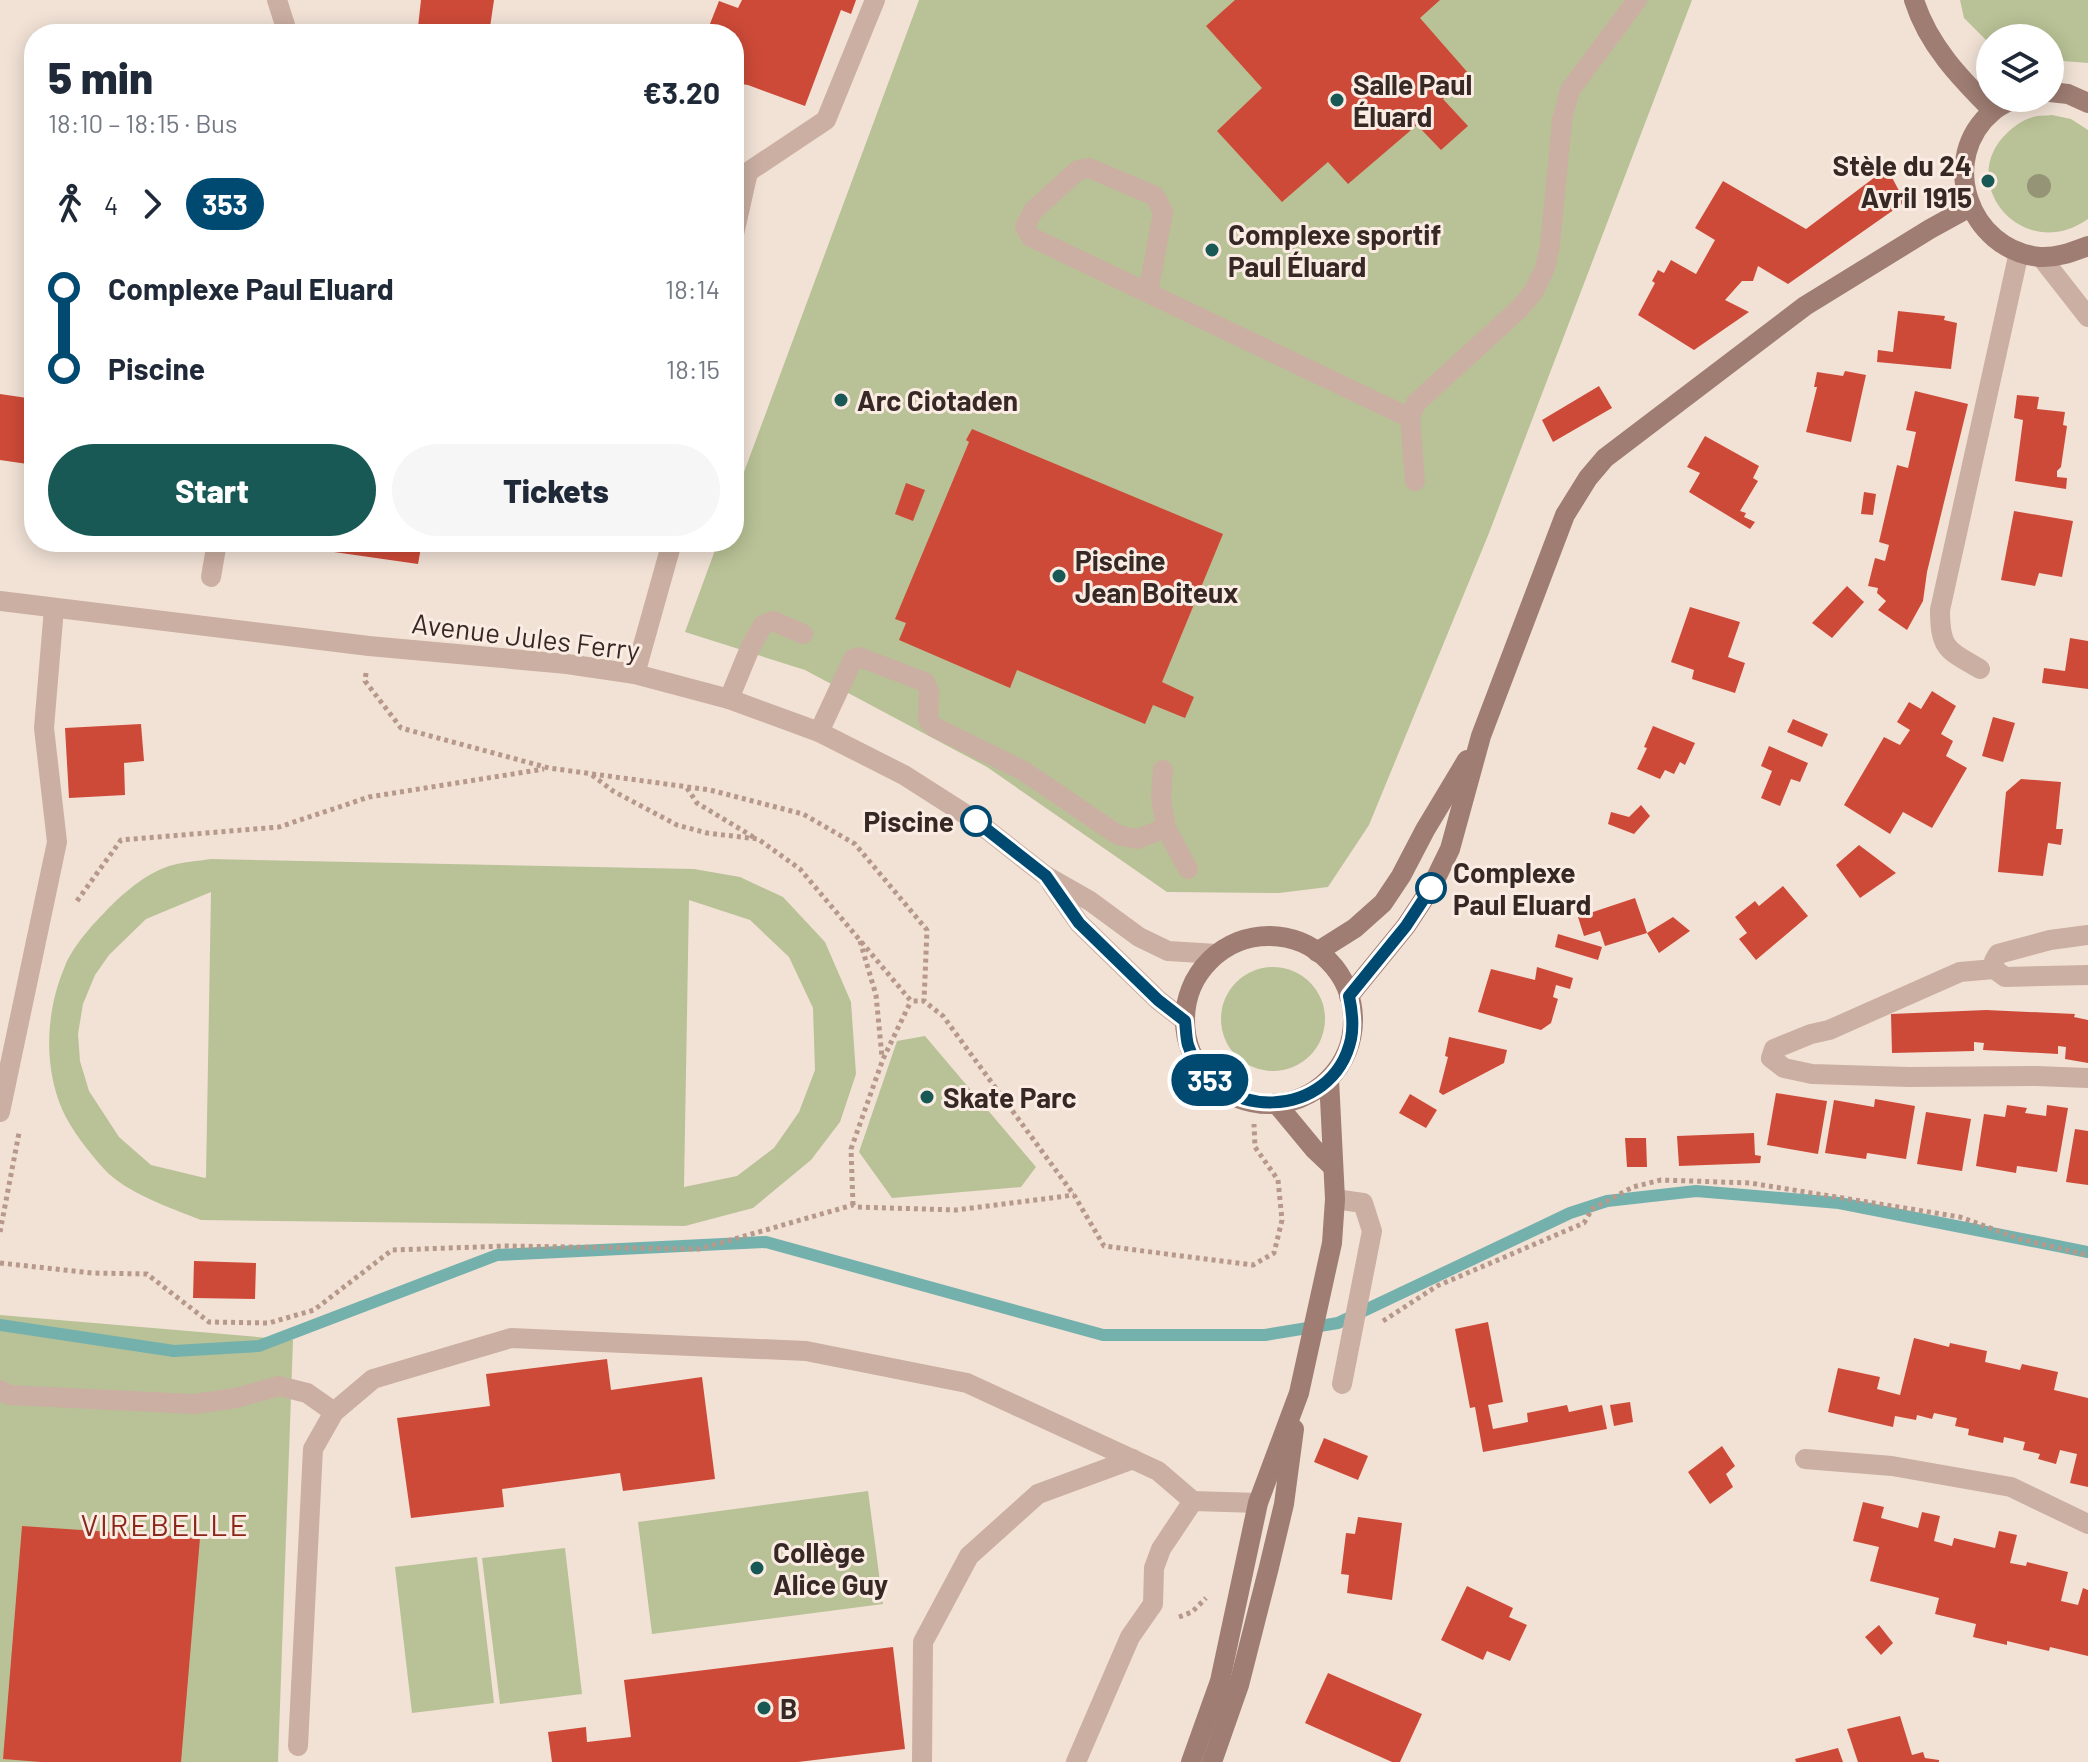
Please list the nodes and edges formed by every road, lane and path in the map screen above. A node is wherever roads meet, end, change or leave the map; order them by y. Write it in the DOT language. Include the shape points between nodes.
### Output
graph roads {
  1 [pos="277,0"];
  2 [pos="875,0"];
  3 [pos="1637,0"];
  4 [pos="1914,0"];
  5 [pos="285,24"];
  6 [pos="1976,94"];
  7 [pos="2064,94"];
  8 [pos="2088,103"];
  9 [pos="1992,112"];
  10 [pos="744,190"];
  11 [pos="1970,207"];
  12 [pos="2088,246"];
  13 [pos="2019,252"];
  14 [pos="2041,257"];
  15 [pos="1148,293"];
  16 [pos="2088,317"];
  17 [pos="1410,418"];
  18 [pos="1415,481"];
  19 [pos="215,552"];
  20 [pos="669,552"];
  21 [pos="211,577"];
  22 [pos="0,601"];
  23 [pos="54,608"];
  24 [pos="803,634"];
  25 [pos="369,646"];
  26 [pos="1980,669"];
  27 [pos="635,674"];
  28 [pos="729,699"];
  29 [pos="819,732"];
  30 [pos="1481,736"];
  31 [pos="549,768"];
  32 [pos="1163,770"];
  33 [pos="592,774"];
  34 [pos="687,787"];
  35 [pos="1166,828"];
  36 [pos="758,839"];
  37 [pos="1188,869"];
  38 [pos="1046,876"];
  39 [pos="69,912"];
  40 [pos="2088,935"];
  41 [pos="858,937"];
  42 [pos="1317,952"];
  43 [pos="1217,954"];
  44 [pos="1994,969"];
  45 [pos="2088,975"];
  46 [pos="1349,996"];
  47 [pos="911,1001"];
  48 [pos="924,1001"];
  49 [pos="1185,1021"];
  50 [pos="883,1059"];
  51 [pos="2088,1078"];
  52 [pos="1329,1079"];
  53 [pos="1253,1103"];
  54 [pos="1276,1103"];
  55 [pos="0,1112"];
  56 [pos="21,1124"];
  57 [pos="1333,1167"];
  58 [pos="1074,1195"];
  59 [pos="1335,1199"];
  60 [pos="853,1205"];
  61 [pos="0,1232"];
  62 [pos="2088,1255"];
  63 [pos="0,1263"];
  64 [pos="1385,1320"];
  65 [pos="1342,1384"];
  66 [pos="0,1390"];
  67 [pos="1299,1393"];
  68 [pos="334,1412"];
  69 [pos="1133,1459"];
  70 [pos="1805,1459"];
  71 [pos="1193,1501"];
  72 [pos="1258,1503"];
  73 [pos="2088,1524"];
  74 [pos="1208,1591"];
  75 [pos="1130,1637"];
  76 [pos="298,1746"];
  77 [pos="922,1762"];
  78 [pos="1076,1762"];
  79 [pos="1191,1762"];
  80 [pos="1212,1762"];
  1 -- 5 [label="street"];
  2 -- 10 [label="street" via="826,120 748,172"];
  3 -- 17 [label="street" via="1570,90 1562,120 1550,246 1534,291 1416,403"];
  4 -- 6 [label="street" via="1937,47"];
  7 -- 8 [label="street"];
  9 -- 11 [label="street" via="1966,155 1964,182"];
  11 -- 13 [label="street" via="1982,227"];
  11 -- 30 [label="street" via="1805,306 1605,458 1565,515"];
  12 -- 14 [label="street"];
  13 -- 14 [label="street"];
  13 -- 26 [label="street" via="1940,610 1940,634 1950,651"];
  14 -- 16 [label="street"];
  15 -- 15 [label="street" via="1031,237 1025,227 1033,211 1078,170 1089,168 1155,196 1163,212"];
  15 -- 17 [label="street"];
  17 -- 18 [label="street"];
  19 -- 21 [label="street"];
  20 -- 27 [label="street"];
  22 -- 23 [label="street, Avenue Jules Ferry"];
  23 -- 25 [label="street, Avenue Jules Ferry"];
  23 -- 55 [label="street" via="44,728 57,842"];
  24 -- 28 [label="street" via="773,621 763,625"];
  25 -- 27 [label="street, Avenue Jules Ferry"];
  25 -- 31 [label="path" via="365,681 401,728"];
  27 -- 28 [label="street, Avenue Jules Ferry"];
  28 -- 29 [label="street, Avenue Jules Ferry"];
  29 -- 35 [label="street" via="853,659 859,657 925,682 928,720 934,727 1022,770 1118,835 1137,839"];
  29 -- 38 [label="street, Avenue Jules Ferry" via="904,775 976,821"];
  30 -- 42 [label="street" via="1383,903"];
  30 -- 46 [label="street" via="1450,849 1431,888"];
  31 -- 33 [label="path"];
  31 -- 39 [label="path" via="369,797 279,827 121,840"];
  32 -- 35 [label="street"];
  33 -- 34 [label="path"];
  33 -- 36 [label="path" via="677,825"];
  34 -- 36 [label="path" via="697,803"];
  34 -- 48 [label="path" via="803,814 855,844 927,930"];
  35 -- 37 [label="street"];
  36 -- 41 [label="path" via="800,869"];
  38 -- 43 [label="street, Avenue Jules Ferry" via="1168,951"];
  38 -- 49 [label="street, Avenue Jules Ferry" via="1079,923"];
  40 -- 44 [label="street" via="1998,954"];
  41 -- 47 [label="path"];
  41 -- 50 [label="path" via="876,995"];
  42 -- 43 [label="street" via="1280,937 1257,937"];
  42 -- 46 [label="street" via="1342,978"];
  43 -- 49 [label="street" via="1193,984"];
  44 -- 45 [label="street" via="2005,977"];
  44 -- 51 [label="street" via="1960,972 1774,1049 1771,1058 1784,1068 1812,1074"];
  46 -- 52 [label="street" via="1350,1040"];
  47 -- 48 [label="path"];
  47 -- 50 [label="path"];
  48 -- 58 [label="path" via="943,1016"];
  49 -- 53 [label="street" via="1188,1044 1212,1082"];
  50 -- 60 [label="path" via="851,1149"];
  52 -- 54 [label="street" via="1305,1096"];
  52 -- 57 [label="street"];
  53 -- 54 [label="street"];
  53 -- 58 [label="path" via="1255,1147 1278,1180 1282,1220 1274,1253 1253,1265 1104,1246"];
  54 -- 57 [label="street"];
  56 -- 61 [label="path"];
  57 -- 59 [label="street"];
  58 -- 60 [label="path" via="956,1210"];
  59 -- 65 [label="street" via="1363,1203 1372,1231"];
  59 -- 67 [label="street" via="1332,1243"];
  60 -- 63 [label="path" via="699,1249 392,1250 314,1310 269,1323 209,1322 147,1274"];
  62 -- 64 [label="path" via="2020,1239 1960,1217 1750,1183 1661,1180 1599,1205 1584,1223 1437,1286"];
  66 -- 68 [label="street" via="9,1395 194,1404 279,1386 307,1393"];
  67 -- 72 [label="street"];
  67 -- 80 [label="street" via="1281,1517 1239,1685"];
  68 -- 69 [label="street" via="373,1379 511,1338 806,1351 967,1383"];
  68 -- 76 [label="street" via="313,1449"];
  69 -- 71 [label="street" via="1158,1471"];
  69 -- 77 [label="street" via="1038,1494 969,1556 923,1642"];
  70 -- 73 [label="street" via="1892,1466 2011,1487"];
  71 -- 72 [label="street"];
  71 -- 75 [label="street" via="1161,1549 1154,1568 1153,1604"];
  72 -- 79 [label="street" via="1220,1681"];
  74 -- 75 [label="path" via="1192,1612"];
  75 -- 78 [label="street"];
}
